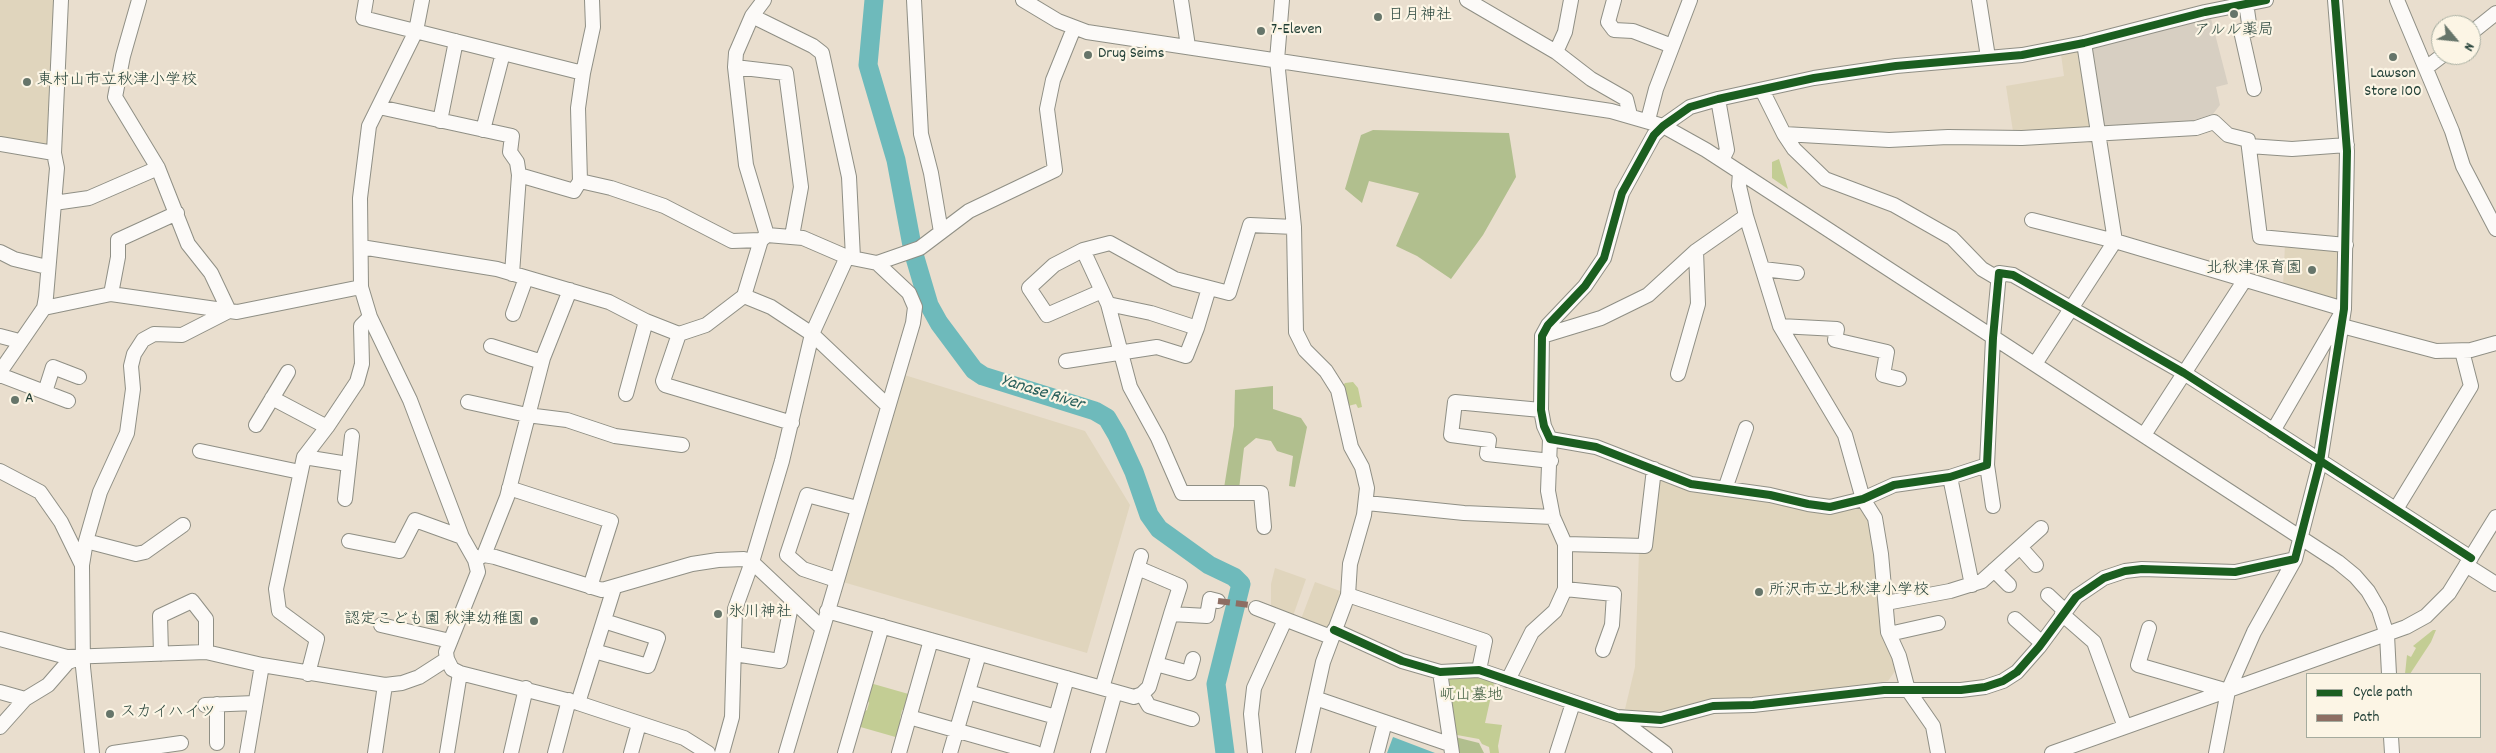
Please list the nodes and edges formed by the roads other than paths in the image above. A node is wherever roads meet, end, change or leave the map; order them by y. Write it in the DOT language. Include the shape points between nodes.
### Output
graph roads {
  1 [pos="61,0"];
  2 [pos="139,0"];
  3 [pos="366,0"];
  4 [pos="422,0"];
  5 [pos="592,0"];
  6 [pos="764,0"];
  7 [pos="914,0"];
  8 [pos="1022,0"];
  9 [pos="1181,0"];
  10 [pos="1282,0"];
  11 [pos="1468,0"];
  12 [pos="1570,0"];
  13 [pos="1614,0"];
  14 [pos="1690,0"];
  15 [pos="1979,0"];
  16 [pos="2266,0"];
  17 [pos="2335,0"];
  18 [pos="2397,0"];
  19 [pos="2246,3"];
  20 [pos="2204,6"];
  21 [pos="2496,13"];
  22 [pos="752,16"];
  23 [pos="2481,25"];
  24 [pos="1074,28"];
  25 [pos="416,31"];
  26 [pos="456,41"];
  27 [pos="2084,43"];
  28 [pos="1188,46"];
  29 [pos="1672,46"];
  30 [pos="1556,52"];
  31 [pos="503,53"];
  32 [pos="1988,57"];
  33 [pos="1278,60"];
  34 [pos="2431,64"];
  35 [pos="735,66"];
  36 [pos="2426,68"];
  37 [pos="582,73"];
  38 [pos="2254,89"];
  39 [pos="1762,90"];
  40 [pos="1718,99"];
  41 [pos="378,107"];
  42 [pos="1630,115"];
  43 [pos="1648,120"];
  44 [pos="440,121"];
  45 [pos="1663,126"];
  46 [pos="484,130"];
  47 [pos="1784,134"];
  48 [pos="2099,134"];
  49 [pos="0,144"];
  50 [pos="2347,145"];
  51 [pos="2249,146"];
  52 [pos="54,153"];
  53 [pos="1722,160"];
  54 [pos="158,168"];
  55 [pos="1740,172"];
  56 [pos="519,175"];
  57 [pos="580,181"];
  58 [pos="54,203"];
  59 [pos="177,213"];
  60 [pos="1746,216"];
  61 [pos="2032,220"];
  62 [pos="1294,226"];
  63 [pos="2496,229"];
  64 [pos="941,232"];
  65 [pos="792,236"];
  66 [pos="764,238"];
  67 [pos="2115,241"];
  68 [pos="2346,245"];
  69 [pos="361,247"];
  70 [pos="1083,250"];
  71 [pos="1696,251"];
  72 [pos="0,252"];
  73 [pos="850,258"];
  74 [pos="877,263"];
  75 [pos="47,267"];
  76 [pos="1763,269"];
  77 [pos="512,274"];
  78 [pos="1797,274"];
  79 [pos="526,278"];
  80 [pos="1998,279"];
  81 [pos="2244,281"];
  82 [pos="362,287"];
  83 [pos="1209,288"];
  84 [pos="570,290"];
  85 [pos="1102,291"];
  86 [pos="111,294"];
  87 [pos="744,296"];
  88 [pos="1108,304"];
  89 [pos="44,308"];
  90 [pos="2071,308"];
  91 [pos="2344,309"];
  92 [pos="229,311"];
  93 [pos="512,314"];
  94 [pos="370,317"];
  95 [pos="646,321"];
  96 [pos="1780,326"];
  97 [pos="2342,326"];
  98 [pos="1197,328"];
  99 [pos="679,334"];
  100 [pos="812,334"];
  101 [pos="0,336"];
  102 [pos="1542,336"];
  103 [pos="1993,338"];
  104 [pos="19,342"];
  105 [pos="2496,342"];
  106 [pos="492,346"];
  107 [pos="2462,351"];
  108 [pos="1123,352"];
  109 [pos="1066,361"];
  110 [pos="542,362"];
  111 [pos="2035,364"];
  112 [pos="288,372"];
  113 [pos="2184,373"];
  114 [pos="1678,374"];
  115 [pos="0,375"];
  116 [pos="78,377"];
  117 [pos="1899,380"];
  118 [pos="45,392"];
  119 [pos="626,394"];
  120 [pos="272,398"];
  121 [pos="68,401"];
  122 [pos="468,402"];
  123 [pos="888,406"];
  124 [pos="1541,410"];
  125 [pos="527,415"];
  126 [pos="792,423"];
  127 [pos="256,425"];
  128 [pos="327,427"];
  129 [pos="1746,428"];
  130 [pos="2273,431"];
  131 [pos="2144,435"];
  132 [pos="352,436"];
  133 [pos="1550,439"];
  134 [pos="682,445"];
  135 [pos="200,451"];
  136 [pos="304,456"];
  137 [pos="1551,461"];
  138 [pos="2320,462"];
  139 [pos="348,464"];
  140 [pos="1987,465"];
  141 [pos="1654,468"];
  142 [pos="0,470"];
  143 [pos="300,472"];
  144 [pos="1950,477"];
  145 [pos="509,488"];
  146 [pos="1725,488"];
  147 [pos="345,499"];
  148 [pos="1863,499"];
  149 [pos="1367,503"];
  150 [pos="1993,506"];
  151 [pos="857,508"];
  152 [pos="2396,509"];
  153 [pos="1553,516"];
  154 [pos="2496,517"];
  155 [pos="183,525"];
  156 [pos="1264,526"];
  157 [pos="2041,528"];
  158 [pos="462,537"];
  159 [pos="2302,539"];
  160 [pos="86,541"];
  161 [pos="349,541"];
  162 [pos="1565,544"];
  163 [pos="2020,547"];
  164 [pos="479,558"];
  165 [pos="2296,559"];
  166 [pos="752,562"];
  167 [pos="2468,562"];
  168 [pos="2036,564"];
  169 [pos="82,565"];
  170 [pos="1994,570"];
  171 [pos="836,580"];
  172 [pos="2496,584"];
  173 [pos="1972,585"];
  174 [pos="2009,585"];
  175 [pos="590,586"];
  176 [pos="614,588"];
  177 [pos="1564,589"];
  178 [pos="1348,595"];
  179 [pos="2048,595"];
  180 [pos="1218,601"];
  181 [pos="796,603"];
  182 [pos="1886,603"];
  183 [pos="1256,608"];
  184 [pos="827,611"];
  185 [pos="2063,612"];
  186 [pos="1171,614"];
  187 [pos="2015,619"];
  188 [pos="1285,620"];
  189 [pos="604,621"];
  190 [pos="1938,623"];
  191 [pos="381,625"];
  192 [pos="882,626"];
  193 [pos="822,628"];
  194 [pos="2149,628"];
  195 [pos="1333,634"];
  196 [pos="1889,634"];
  197 [pos="2387,636"];
  198 [pos="0,639"];
  199 [pos="930,640"];
  200 [pos="450,641"];
  201 [pos="2042,642"];
  202 [pos="1603,650"];
  203 [pos="594,651"];
  204 [pos="206,652"];
  205 [pos="161,654"];
  206 [pos="734,654"];
  207 [pos="979,654"];
  208 [pos="84,658"];
  209 [pos="447,659"];
  210 [pos="1193,659"];
  211 [pos="1156,664"];
  212 [pos="262,665"];
  213 [pos="1479,670"];
  214 [pos="1440,672"];
  215 [pos="460,673"];
  216 [pos="2389,673"];
  217 [pos="308,674"];
  218 [pos="1067,678"];
  219 [pos="1508,680"];
  220 [pos="385,684"];
  221 [pos="526,688"];
  222 [pos="1109,690"];
  223 [pos="1908,690"];
  224 [pos="2228,691"];
  225 [pos="0,692"];
  226 [pos="968,692"];
  227 [pos="1142,694"];
  228 [pos="1315,698"];
  229 [pos="25,699"];
  230 [pos="573,702"];
  231 [pos="255,703"];
  232 [pos="1573,703"];
  233 [pos="909,717"];
  234 [pos="1617,717"];
  235 [pos="1056,718"];
  236 [pos="1192,720"];
  237 [pos="1385,722"];
  238 [pos="639,724"];
  239 [pos="0,726"];
  240 [pos="2125,727"];
  241 [pos="957,730"];
  242 [pos="2391,738"];
  243 [pos="181,743"];
  244 [pos="217,743"];
  245 [pos="1450,748"];
  246 [pos="92,753"];
  247 [pos="113,753"];
  248 [pos="247,753"];
  249 [pos="375,753"];
  250 [pos="446,753"];
  251 [pos="511,753"];
  252 [pos="555,753"];
  253 [pos="631,753"];
  254 [pos="708,753"];
  255 [pos="722,753"];
  256 [pos="786,753"];
  257 [pos="845,753"];
  258 [pos="898,753"];
  259 [pos="950,753"];
  260 [pos="1036,753"];
  261 [pos="1046,753"];
  262 [pos="1098,753"];
  263 [pos="1255,753"];
  264 [pos="1302,753"];
  265 [pos="1378,753"];
  266 [pos="1557,753"];
  267 [pos="1665,753"];
  268 [pos="1938,753"];
  269 [pos="2052,753"];
  270 [pos="2216,753"];
  271 [pos="2392,753"];
  1 -- 52 [label="street"];
  2 -- 54 [label="street" via="115,97"];
  3 -- 25 [label="street" via="362,18"];
  4 -- 25 [label="street"];
  5 -- 37 [label="street" via="593,27"];
  6 -- 22 [label="street"];
  7 -- 64 [label="street" via="921,134"];
  8 -- 24 [label="street"];
  9 -- 28 [label="street"];
  10 -- 33 [label="street"];
  11 -- 30 [label="street"];
  12 -- 30 [label="street" via="1565,32"];
  13 -- 29 [label="street" via="1608,22 1614,30 1633,31"];
  14 -- 29 [label="street"];
  15 -- 32 [label="street"];
  16 -- 19 [label="street"];
  17 -- 50 [label="street"];
  18 -- 36 [label="street"];
  19 -- 20 [label="street"];
  19 -- 38 [label="street" via="2250,30 2241,31"];
  20 -- 27 [label="street"];
  21 -- 23 [label="street"];
  22 -- 35 [label="street" via="736,53"];
  22 -- 73 [label="street" via="822,53 849,177"];
  24 -- 28 [label="street" via="1120,38"];
  24 -- 64 [label="street" via="1053,80 1047,109 1055,170 969,211"];
  25 -- 26 [label="street"];
  25 -- 41 [label="street"];
  26 -- 31 [label="street"];
  26 -- 44 [label="street"];
  27 -- 32 [label="street" via="2022,55"];
  27 -- 48 [label="street"];
  28 -- 33 [label="street"];
  29 -- 43 [label="street"];
  30 -- 42 [label="street" via="1591,79 1626,99"];
  31 -- 37 [label="street"];
  31 -- 46 [label="street"];
  32 -- 39 [label="street" via="1896,66 1814,78"];
  33 -- 42 [label="street"];
  33 -- 62 [label="street"];
  34 -- 36 [label="street"];
  35 -- 65 [label="street" via="786,73 801,187"];
  35 -- 66 [label="street" via="746,165"];
  36 -- 63 [label="street" via="2463,166"];
  37 -- 57 [label="street" via="578,108"];
  39 -- 40 [label="street"];
  39 -- 47 [label="street"];
  40 -- 45 [label="street" via="1690,107"];
  40 -- 53 [label="street" via="1727,150"];
  41 -- 44 [label="street"];
  41 -- 69 [label="street" via="365,144 360,198"];
  42 -- 43 [label="street"];
  43 -- 45 [label="street"];
  44 -- 46 [label="street"];
  45 -- 53 [label="street"];
  45 -- 102 [label="street" via="1654,135 1622,193 1604,258 1585,286 1548,325"];
  46 -- 56 [label="street" via="512,136 510,152 517,162"];
  47 -- 48 [label="street" via="1889,140"];
  47 -- 80 [label="street" via="1794,149 1825,179 1894,206 1952,238 1982,269"];
  48 -- 51 [label="street" via="2196,128 2214,122 2228,135 2248,140"];
  48 -- 67 [label="street"];
  49 -- 52 [label="street"];
  50 -- 51 [label="street" via="2292,149"];
  50 -- 68 [label="street"];
  51 -- 68 [label="street" via="2260,237"];
  52 -- 58 [label="street" via="57,168"];
  53 -- 55 [label="street"];
  54 -- 58 [label="street" via="89,198"];
  54 -- 59 [label="street"];
  55 -- 60 [label="street" via="1739,186"];
  55 -- 103 [label="street"];
  56 -- 57 [label="street" via="574,191"];
  56 -- 77 [label="street"];
  57 -- 66 [label="street" via="664,206 732,241"];
  58 -- 75 [label="street"];
  59 -- 86 [label="street" via="118,240"];
  59 -- 92 [label="street" via="188,244 211,272"];
  60 -- 71 [label="street"];
  60 -- 76 [label="street"];
  61 -- 67 [label="street"];
  62 -- 83 [label="street" via="1250,225 1229,293"];
  62 -- 149 [label="street" via="1296,332 1305,350 1326,371 1338,390 1351,447 1366,480"];
  64 -- 74 [label="street" via="920,248"];
  65 -- 66 [label="street"];
  65 -- 73 [label="street"];
  66 -- 87 [label="street"];
  67 -- 81 [label="street"];
  67 -- 90 [label="street"];
  68 -- 91 [label="street"];
  69 -- 77 [label="street" via="452,260"];
  69 -- 82 [label="street"];
  70 -- 83 [label="street" via="1110,243 1175,279"];
  70 -- 85 [label="street"];
  70 -- 85 [label="street" via="1054,265 1029,288 1047,315"];
  71 -- 102 [label="street" via="1648,295 1601,318"];
  71 -- 114 [label="street" via="1698,304"];
  72 -- 75 [label="street"];
  73 -- 74 [label="street"];
  73 -- 100 [label="street"];
  74 -- 123 [label="street" via="909,293 914,307 913,323"];
  75 -- 89 [label="street"];
  76 -- 78 [label="street"];
  76 -- 96 [label="street"];
  77 -- 79 [label="street"];
  79 -- 84 [label="street"];
  79 -- 93 [label="street"];
  80 -- 90 [label="street" via="1999,272 2012,275"];
  80 -- 103 [label="street"];
  81 -- 91 [label="street"];
  81 -- 113 [label="street"];
  82 -- 92 [label="street" via="272,306"];
  82 -- 94 [label="street"];
  83 -- 98 [label="street"];
  84 -- 95 [label="street" via="609,302"];
  84 -- 110 [label="street"];
  85 -- 88 [label="street"];
  86 -- 89 [label="street"];
  86 -- 92 [label="street"];
  87 -- 99 [label="street" via="706,326"];
  87 -- 100 [label="street" via="772,307"];
  88 -- 98 [label="street" via="1151,313"];
  88 -- 108 [label="street"];
  89 -- 104 [label="street"];
  90 -- 111 [label="street"];
  90 -- 113 [label="street"];
  91 -- 97 [label="street"];
  91 -- 130 [label="street"];
  92 -- 160 [label="street" via="182,335 154,334 143,340 134,354 131,366 133,389 126,433 100,492"];
  94 -- 128 [label="street" via="362,326 362,364 357,382"];
  94 -- 158 [label="street" via="410,400"];
  95 -- 99 [label="street"];
  95 -- 119 [label="street"];
  96 -- 117 [label="street" via="1837,329 1835,340 1888,352 1883,375"];
  96 -- 148 [label="street" via="1845,435"];
  97 -- 107 [label="street" via="2431,351"];
  97 -- 138 [label="street"];
  98 -- 108 [label="street" via="1186,356 1157,346"];
  99 -- 126 [label="street" via="663,381 665,385"];
  100 -- 123 [label="street"];
  100 -- 126 [label="street"];
  101 -- 104 [label="street"];
  102 -- 124 [label="street"];
  103 -- 111 [label="street"];
  103 -- 140 [label="street"];
  104 -- 115 [label="street"];
  105 -- 107 [label="street"];
  106 -- 110 [label="street"];
  107 -- 152 [label="street" via="2471,386"];
  108 -- 109 [label="street"];
  108 -- 156 [label="street" via="1130,386 1182,493 1262,493"];
  110 -- 125 [label="street"];
  111 -- 131 [label="street"];
  112 -- 120 [label="street"];
  113 -- 130 [label="street"];
  113 -- 131 [label="street"];
  115 -- 118 [label="street"];
  116 -- 118 [label="street" via="52,367"];
  118 -- 121 [label="street"];
  120 -- 127 [label="street"];
  120 -- 128 [label="street"];
  122 -- 125 [label="street"];
  123 -- 151 [label="street"];
  124 -- 133 [label="street"];
  124 -- 137 [label="street" via="1455,402 1452,435 1489,440 1487,454"];
  125 -- 134 [label="street" via="567,420 615,436"];
  125 -- 145 [label="street"];
  126 -- 166 [label="street"];
  128 -- 136 [label="street"];
  129 -- 146 [label="street"];
  130 -- 138 [label="street"];
  131 -- 159 [label="street"];
  132 -- 139 [label="street"];
  133 -- 137 [label="street"];
  133 -- 141 [label="street" via="1596,447"];
  135 -- 143 [label="street"];
  136 -- 139 [label="street"];
  136 -- 143 [label="street"];
  137 -- 153 [label="street" via="1548,491"];
  138 -- 152 [label="street"];
  138 -- 159 [label="street"];
  139 -- 147 [label="street"];
  140 -- 144 [label="street"];
  140 -- 150 [label="street"];
  141 -- 146 [label="street" via="1690,484"];
  141 -- 162 [label="street" via="1644,546"];
  142 -- 169 [label="street" via="40,492 61,522"];
  143 -- 217 [label="street" via="276,589 279,611 317,639"];
  144 -- 148 [label="street" via="1894,486"];
  144 -- 173 [label="street"];
  145 -- 164 [label="street"];
  145 -- 175 [label="street" via="611,521"];
  146 -- 148 [label="street" via="1830,507"];
  148 -- 182 [label="street" via="1874,518"];
  149 -- 153 [label="street" via="1464,514"];
  149 -- 178 [label="street" via="1350,564"];
  151 -- 171 [label="street"];
  151 -- 171 [label="street" via="807,495 787,555 803,570"];
  152 -- 167 [label="street"];
  153 -- 162 [label="street"];
  154 -- 167 [label="street"];
  155 -- 160 [label="street" via="145,552 136,554"];
  157 -- 163 [label="street"];
  158 -- 161 [label="street" via="415,520 399,551"];
  158 -- 164 [label="street"];
  159 -- 165 [label="street"];
  159 -- 197 [label="street" via="2355,576 2379,610"];
  160 -- 169 [label="street"];
  162 -- 177 [label="street"];
  163 -- 168 [label="street"];
  163 -- 170 [label="street"];
  164 -- 175 [label="street"];
  164 -- 200 [label="street" via="478,572"];
  165 -- 185 [label="street" via="2235,572 2125,571 2089,586"];
  165 -- 224 [label="street" via="2254,632"];
  166 -- 176 [label="street" via="744,559 692,564"];
  166 -- 181 [label="street"];
  166 -- 206 [label="street" via="735,609"];
  167 -- 172 [label="street"];
  167 -- 197 [label="street" via="2438,606 2426,616"];
  169 -- 208 [label="street"];
  170 -- 173 [label="street"];
  170 -- 174 [label="street"];
  171 -- 184 [label="street"];
  173 -- 182 [label="street"];
  175 -- 176 [label="street" via="602,590"];
  176 -- 189 [label="street"];
  177 -- 202 [label="street" via="1614,594 1612,625"];
  177 -- 219 [label="street" via="1555,611 1532,632"];
  178 -- 195 [label="street"];
  178 -- 213 [label="street" via="1485,641"];
  179 -- 185 [label="street"];
  180 -- 186 [label="street" via="1210,600 1207,616"];
  181 -- 193 [label="street"];
  181 -- 206 [label="street" via="790,611 780,661"];
  182 -- 196 [label="street"];
  183 -- 188 [label="street"];
  184 -- 192 [label="street"];
  184 -- 193 [label="street"];
  185 -- 201 [label="street"];
  185 -- 240 [label="street" via="2094,642"];
  186 -- 211 [label="street"];
  186 -- 222 [label="street" via="1180,586 1140,562"];
  187 -- 201 [label="street"];
  188 -- 195 [label="street"];
  188 -- 263 [label="street" via="1254,688 1251,714"];
  189 -- 203 [label="street"];
  189 -- 203 [label="street" via="658,638 648,666"];
  190 -- 196 [label="street"];
  191 -- 200 [label="street"];
  192 -- 199 [label="street"];
  192 -- 257 [label="street"];
  193 -- 256 [label="street"];
  194 -- 224 [label="street" via="2138,665"];
  195 -- 214 [label="street"];
  195 -- 228 [label="street"];
  196 -- 223 [label="street"];
  197 -- 216 [label="street"];
  197 -- 224 [label="street"];
  198 -- 208 [label="street" via="67,657"];
  199 -- 207 [label="street"];
  199 -- 233 [label="street"];
  200 -- 209 [label="street"];
  201 -- 223 [label="street" via="2017,672 2004,681 1961,690"];
  203 -- 230 [label="street"];
  204 -- 205 [label="street"];
  204 -- 205 [label="street" via="206,620 192,600 160,616"];
  204 -- 212 [label="street"];
  205 -- 208 [label="street"];
  206 -- 255 [label="street" via="732,718"];
  207 -- 218 [label="street"];
  207 -- 226 [label="street"];
  208 -- 229 [label="street" via="68,662 48,685"];
  208 -- 246 [label="street"];
  209 -- 215 [label="street"];
  209 -- 220 [label="street" via="419,677"];
  210 -- 211 [label="street" via="1189,673"];
  211 -- 227 [label="street" via="1149,687"];
  212 -- 217 [label="street"];
  212 -- 231 [label="street"];
  213 -- 214 [label="street"];
  213 -- 219 [label="street"];
  214 -- 245 [label="street"];
  215 -- 221 [label="street"];
  215 -- 250 [label="street"];
  217 -- 220 [label="street"];
  218 -- 222 [label="street"];
  218 -- 235 [label="street"];
  219 -- 232 [label="street"];
  220 -- 249 [label="street"];
  221 -- 230 [label="street"];
  221 -- 251 [label="street"];
  222 -- 227 [label="street" via="1134,697"];
  222 -- 262 [label="street"];
  223 -- 234 [label="street" via="1714,706 1661,720"];
  223 -- 268 [label="street" via="1933,726"];
  224 -- 240 [label="street"];
  224 -- 270 [label="street"];
  225 -- 229 [label="street"];
  226 -- 235 [label="street"];
  226 -- 241 [label="street"];
  227 -- 236 [label="street" via="1149,706"];
  228 -- 237 [label="street"];
  228 -- 264 [label="street"];
  229 -- 239 [label="street"];
  230 -- 238 [label="street"];
  230 -- 252 [label="street"];
  231 -- 244 [label="street" via="211,704"];
  231 -- 248 [label="street"];
  232 -- 234 [label="street"];
  232 -- 266 [label="street"];
  233 -- 241 [label="street"];
  233 -- 258 [label="street"];
  234 -- 267 [label="street"];
  235 -- 261 [label="street"];
  237 -- 245 [label="street"];
  237 -- 265 [label="street"];
  238 -- 253 [label="street"];
  238 -- 254 [label="street" via="684,738"];
  240 -- 269 [label="street"];
  241 -- 259 [label="street"];
  241 -- 260 [label="street"];
  242 -- 271 [label="street"];
  243 -- 247 [label="street"];
}
